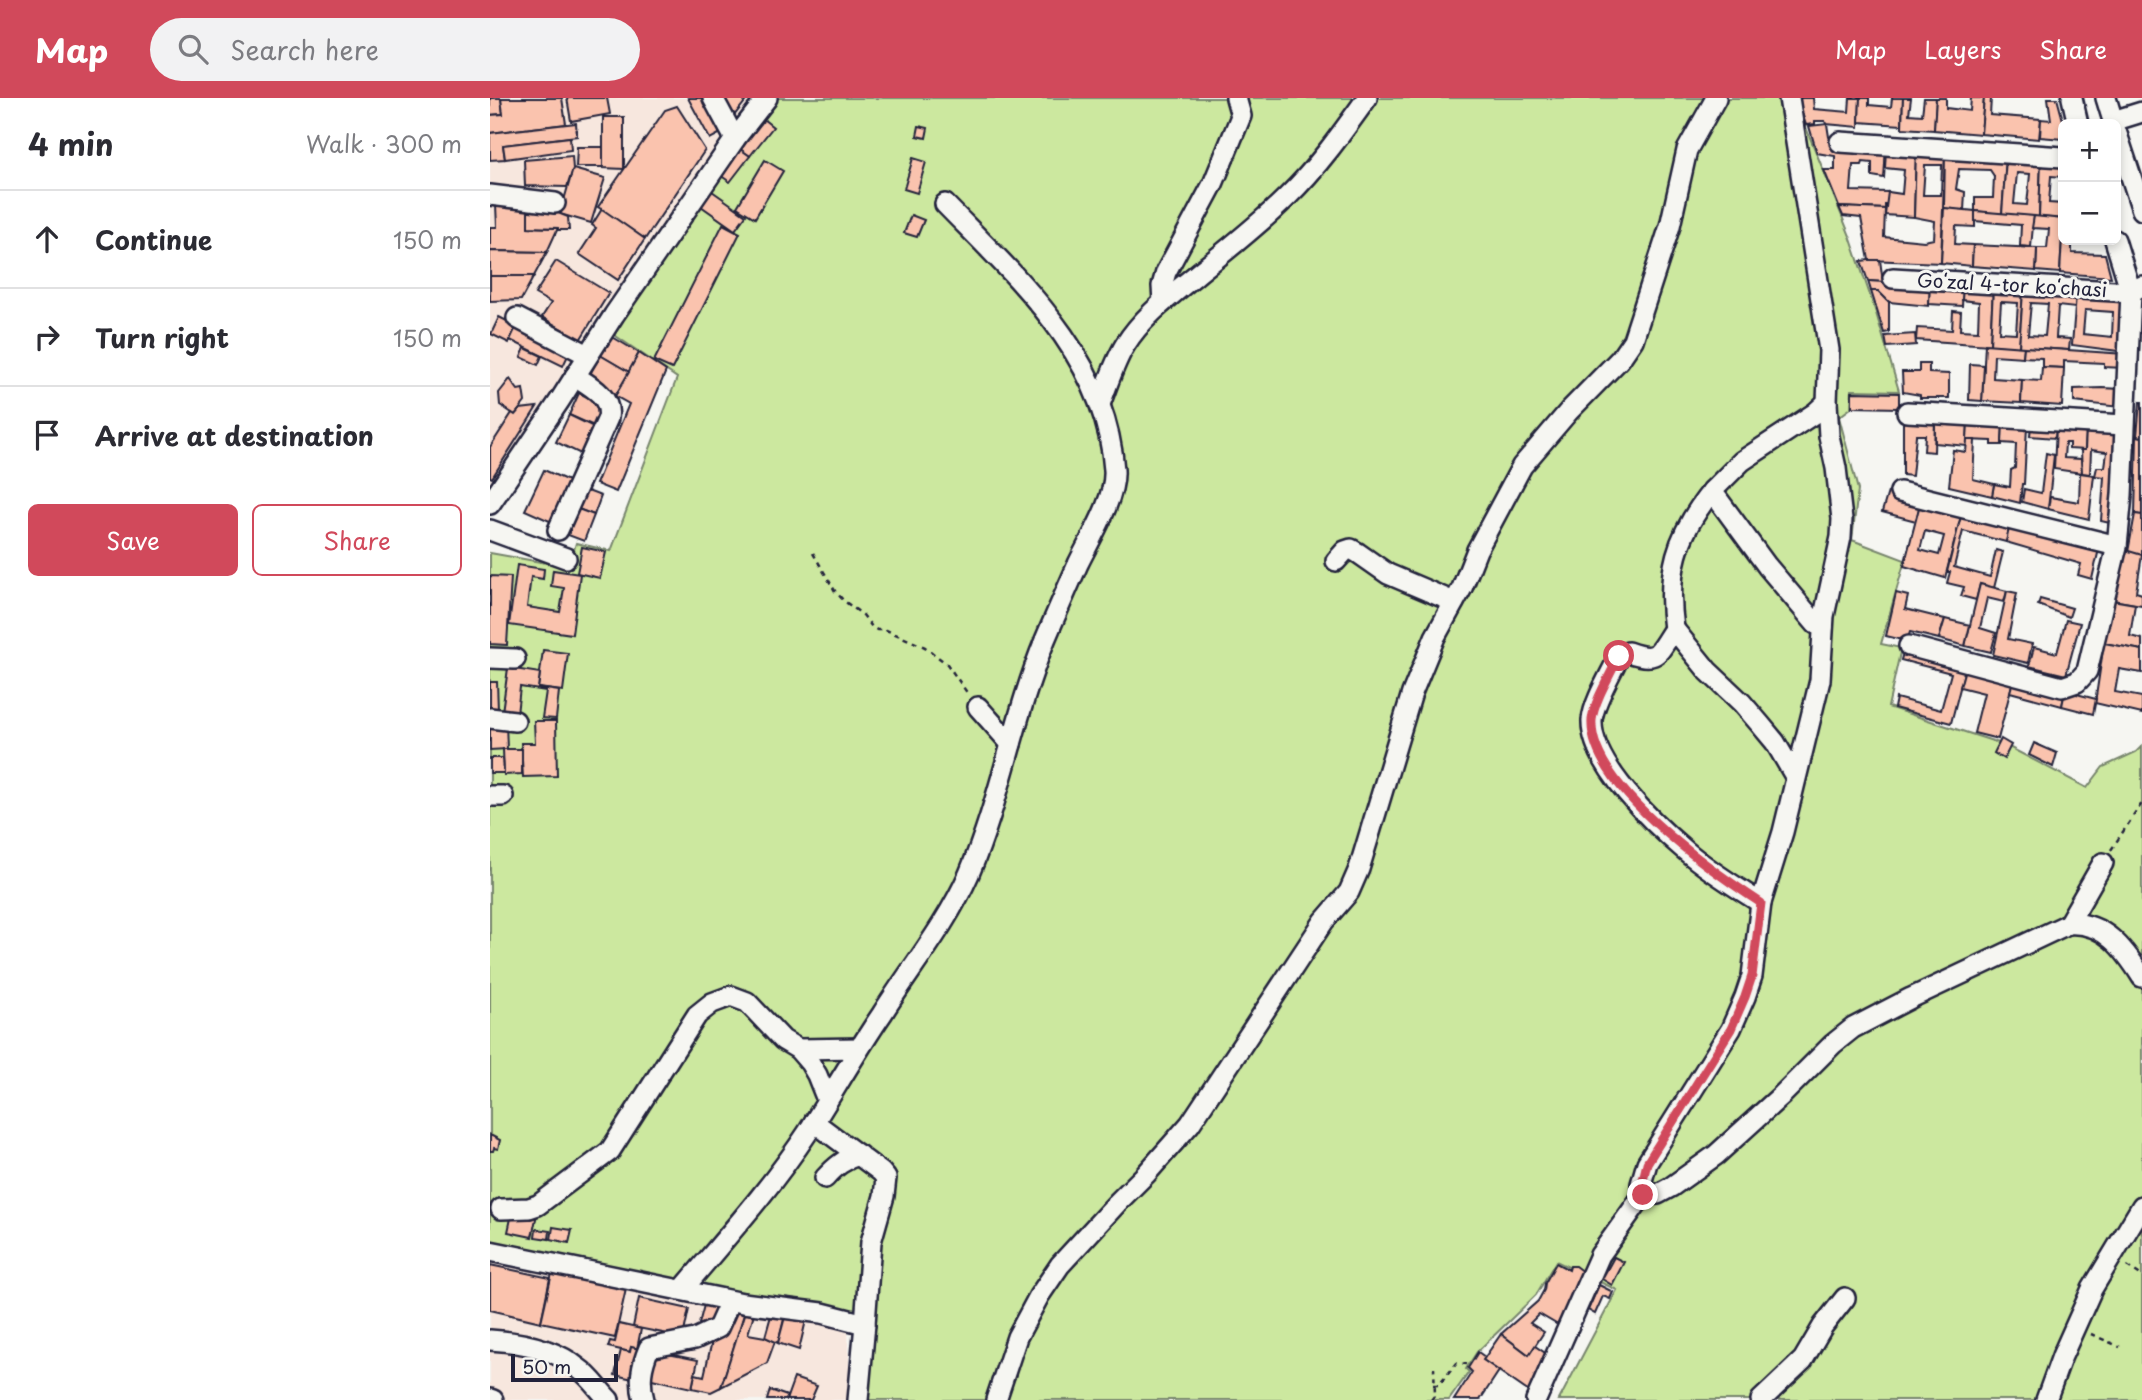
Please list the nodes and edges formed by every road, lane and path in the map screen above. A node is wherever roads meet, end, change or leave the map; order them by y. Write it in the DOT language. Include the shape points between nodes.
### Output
graph roads {
  1 [pos="713,98"];
  2 [pos="767,98"];
  3 [pos="1252,98"];
  4 [pos="1367,98"];
  5 [pos="1716,98"];
  6 [pos="1789,98"];
  7 [pos="2072,98"];
  8 [pos="2106,98"];
  9 [pos="1238,107"];
  10 [pos="2142,112"];
  11 [pos="2077,119"];
  12 [pos="2112,119"];
  13 [pos="2121,122"];
  14 [pos="735,139"];
  15 [pos="1840,142"];
  16 [pos="2121,146"];
  17 [pos="2058,157"];
  18 [pos="490,195"];
  19 [pos="555,203"];
  20 [pos="945,204"];
  21 [pos="2142,210"];
  22 [pos="2117,245"];
  23 [pos="1893,278"];
  24 [pos="2137,289"];
  25 [pos="1163,302"];
  26 [pos="517,318"];
  27 [pos="589,355"];
  28 [pos="575,376"];
  29 [pos="1828,402"];
  30 [pos="1100,404"];
  31 [pos="1907,412"];
  32 [pos="2124,425"];
  33 [pos="1712,491"];
  34 [pos="1900,492"];
  35 [pos="490,504"];
  36 [pos="490,530"];
  37 [pos="558,530"];
  38 [pos="2117,546"];
  39 [pos="813,553"];
  40 [pos="566,558"];
  41 [pos="1336,561"];
  42 [pos="1454,602"];
  43 [pos="1823,627"];
  44 [pos="1674,629"];
  45 [pos="1909,646"];
  46 [pos="490,658"];
  47 [pos="515,659"];
  48 [pos="978,707"];
  49 [pos="490,718"];
  50 [pos="515,721"];
  51 [pos="1011,744"];
  52 [pos="1796,778"];
  53 [pos="2142,803"];
  54 [pos="2103,863"];
  55 [pos="1761,903"];
  56 [pos="2068,924"];
  57 [pos="2142,977"];
  58 [pos="859,1048"];
  59 [pos="798,1049"];
  60 [pos="827,1100"];
  61 [pos="814,1122"];
  62 [pos="859,1155"];
  63 [pos="825,1178"];
  64 [pos="1643,1195"];
  65 [pos="2142,1206"];
  66 [pos="501,1209"];
  67 [pos="490,1251"];
  68 [pos="2112,1257"];
  69 [pos="2142,1276"];
  70 [pos="682,1290"];
  71 [pos="1845,1298"];
  72 [pos="727,1308"];
  73 [pos="865,1324"];
  74 [pos="2075,1326"];
  75 [pos="490,1340"];
  76 [pos="2120,1346"];
  77 [pos="1467,1364"];
  78 [pos="1434,1368"];
  79 [pos="1433,1385"];
  80 [pos="609,1400"];
  81 [pos="644,1400"];
  82 [pos="858,1400"];
  83 [pos="996,1400"];
  84 [pos="1431,1400"];
  85 [pos="1536,1400"];
  86 [pos="1761,1400"];
  87 [pos="2046,1400"];
  1 -- 14 [label="street"];
  2 -- 14 [label="street"];
  3 -- 9 [label="street"];
  4 -- 25 [label="street" via="1285,199"];
  5 -- 42 [label="street" via="1687,150 1670,226 1633,340 1522,466"];
  6 -- 29 [label="street" via="1829,350"];
  7 -- 11 [label="street"];
  8 -- 12 [label="street"];
  9 -- 25 [label="street" via="1213,184 1166,272"];
  10 -- 13 [label="street"];
  14 -- 27 [label="street"];
  15 -- 17 [label="street"];
  16 -- 21 [label="street"];
  18 -- 19 [label="street"];
  20 -- 30 [label="street" via="1055,321"];
  22 -- 24 [label="street"];
  23 -- 24 [label="street, Goʻzal 4-tor koʻchasi"];
  24 -- 32 [label="street"];
  25 -- 30 [label="street" via="1125,344"];
  26 -- 27 [label="street"];
  27 -- 28 [label="street"];
  28 -- 35 [label="street"];
  28 -- 37 [label="street" via="604,398 610,409"];
  29 -- 33 [label="street" via="1742,461"];
  29 -- 43 [label="street" via="1842,519"];
  30 -- 51 [label="street" via="1115,475 1109,498 1039,656"];
  31 -- 32 [label="street"];
  32 -- 38 [label="street"];
  33 -- 43 [label="street" via="1768,566"];
  33 -- 44 [label="street" via="1696,510 1677,548 1671,588"];
  34 -- 38 [label="street"];
  36 -- 40 [label="street"];
  38 -- 45 [label="street" via="2087,671 2077,682 2062,687"];
  39 -- 48 [label="path" via="844,601 877,630 925,647 940,658"];
  41 -- 42 [label="street" via="1351,549 1388,574"];
  42 -- 83 [label="street" via="1412,693 1349,892 1190,1124 1060,1265 1017,1337"];
  43 -- 52 [label="street" via="1820,680"];
  44 -- 52 [label="street" via="1760,724"];
  44 -- 55 [label="street" via="1652,657 1628,652 1619,656 1593,716 1598,746 1615,779 1647,814 1686,851"];
  46 -- 47 [label="street"];
  48 -- 51 [label="street"];
  49 -- 50 [label="street"];
  51 -- 58 [label="street" via="967,878"];
  52 -- 55 [label="street"];
  53 -- 54 [label="path"];
  54 -- 56 [label="street"];
  55 -- 64 [label="street" via="1745,997 1731,1029 1647,1163"];
  56 -- 57 [label="street" via="2098,929 2116,943"];
  56 -- 64 [label="street" via="1853,1028 1716,1155 1671,1187"];
  58 -- 59 [label="street"];
  58 -- 60 [label="street"];
  59 -- 60 [label="street" via="814,1069"];
  59 -- 66 [label="street" via="783,1040 747,1002 731,996 712,1003 696,1016 610,1151 538,1205"];
  60 -- 61 [label="street"];
  61 -- 62 [label="street"];
  61 -- 70 [label="street" via="747,1214"];
  62 -- 63 [label="street" via="836,1166"];
  62 -- 73 [label="street" via="886,1178 871,1242"];
  64 -- 85 [label="street" via="1600,1255"];
  65 -- 68 [label="street"];
  67 -- 70 [label="street"];
  68 -- 69 [label="path"];
  68 -- 74 [label="street"];
  70 -- 73 [label="street"];
  71 -- 86 [label="street" via="1803,1360"];
  72 -- 81 [label="street" via="718,1328 695,1339 649,1348 641,1369"];
  73 -- 82 [label="street"];
  74 -- 76 [label="path"];
  74 -- 87 [label="street"];
  75 -- 80 [label="street" via="555,1353 580,1368"];
  77 -- 79 [label="path" via="1457,1363 1439,1385"];
  78 -- 79 [label="path"];
  79 -- 84 [label="path"];
}
